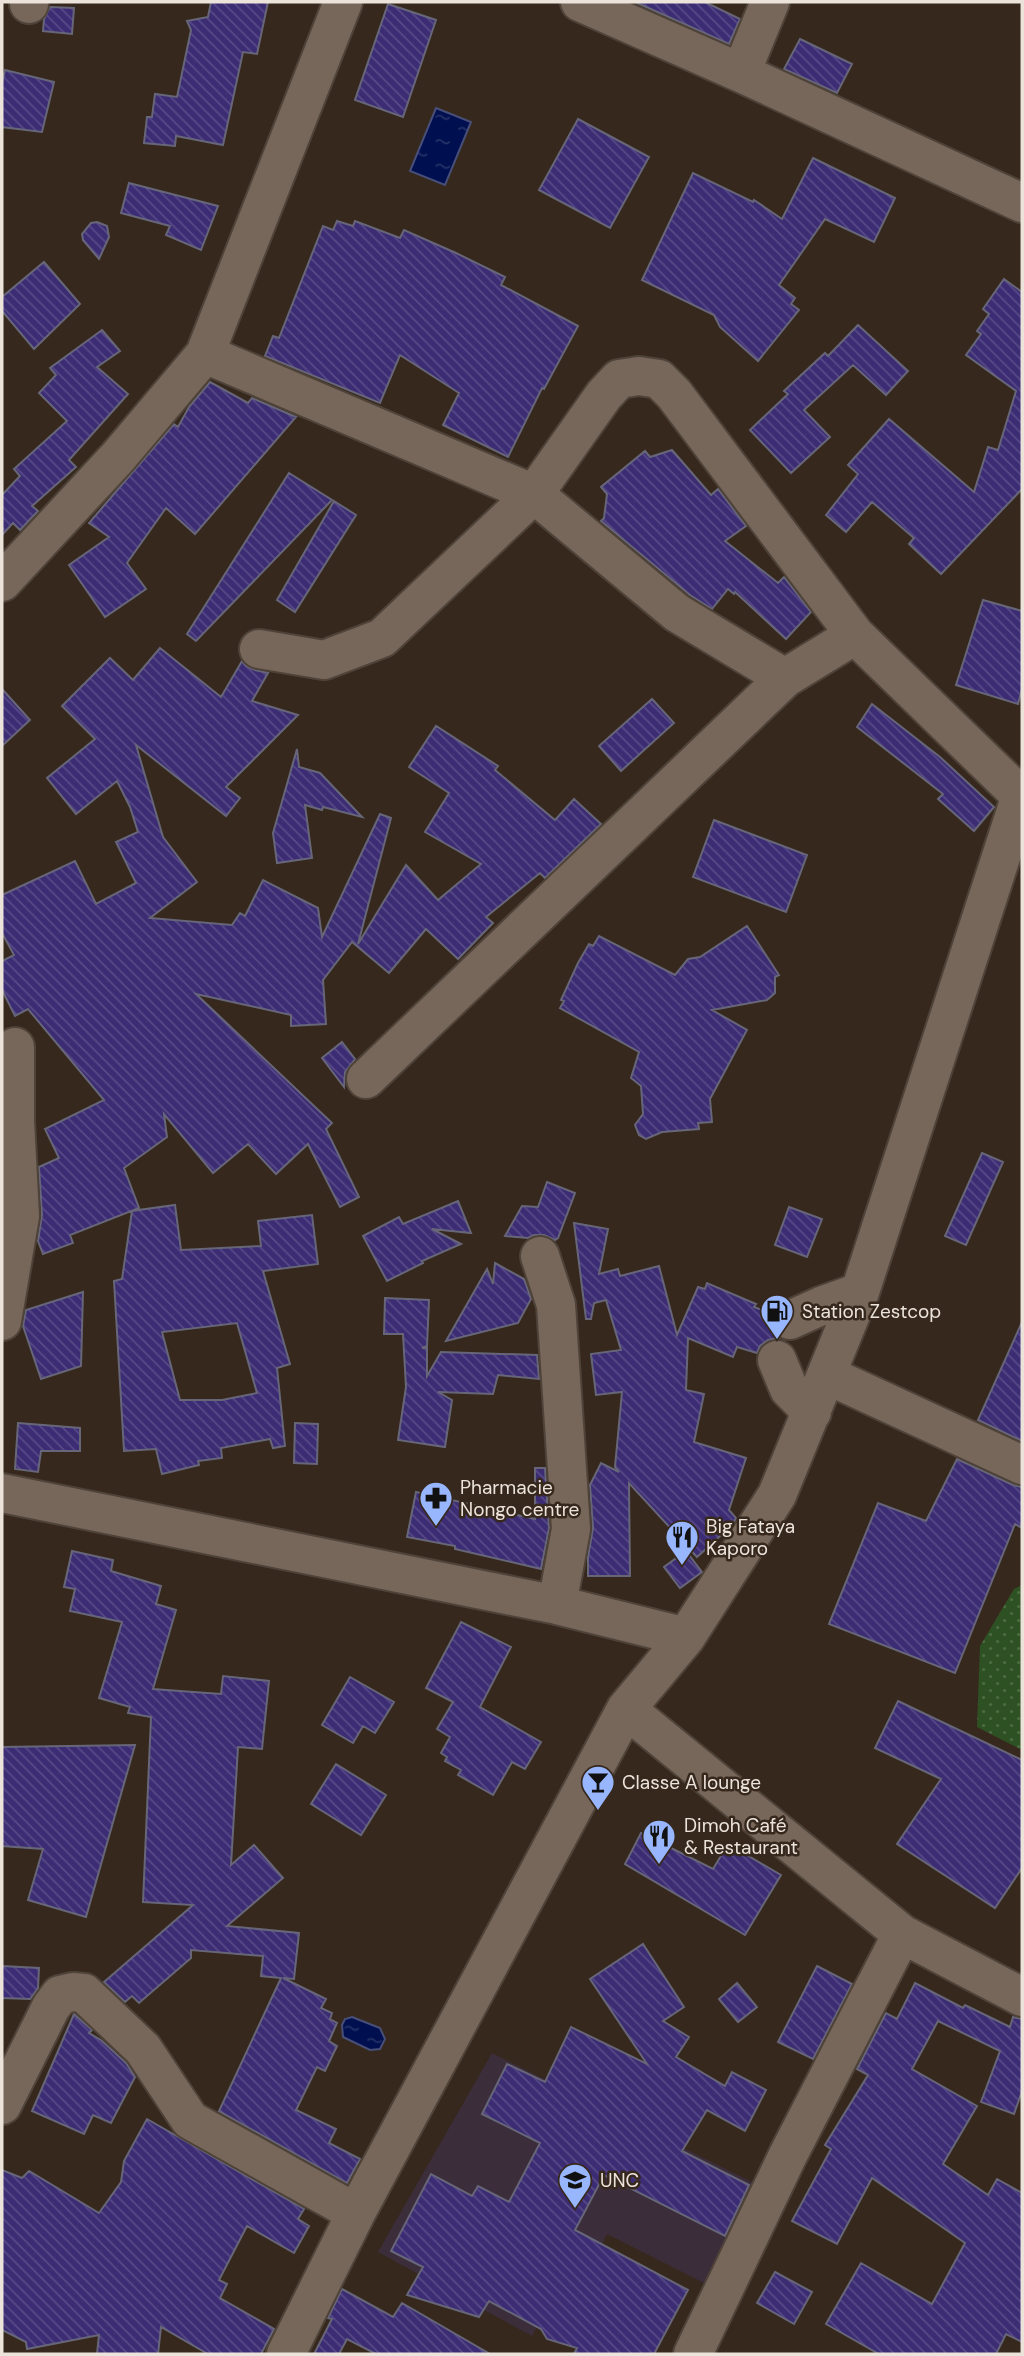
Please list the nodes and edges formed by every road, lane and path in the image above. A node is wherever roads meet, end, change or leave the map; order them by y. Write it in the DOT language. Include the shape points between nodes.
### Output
graph roads {
  1 [pos="343,2"];
  2 [pos="580,2"];
  3 [pos="770,2"];
  4 [pos="741,73"];
  5 [pos="1022,203"];
  6 [pos="205,354"];
  7 [pos="534,494"];
  8 [pos="2,582"];
  9 [pos="855,635"];
  10 [pos="259,649"];
  11 [pos="785,678"];
  12 [pos="1022,794"];
  13 [pos="15,1047"];
  14 [pos="366,1079"];
  15 [pos="540,1256"];
  16 [pos="860,1292"];
  17 [pos="790,1320"];
  18 [pos="2,1321"];
  19 [pos="777,1360"];
  20 [pos="827,1376"];
  21 [pos="812,1412"];
  22 [pos="1022,1465"];
  23 [pos="2,1493"];
  24 [pos="557,1605"];
  25 [pos="686,1637"];
  26 [pos="626,1709"];
  27 [pos="902,1934"];
  28 [pos="1022,1997"];
  29 [pos="2,2105"];
  30 [pos="356,2213"];
  31 [pos="286,2354"];
  32 [pos="693,2354"];
  1 -- 6 [label="street"];
  2 -- 4 [label="street"];
  3 -- 4 [label="street"];
  4 -- 5 [label="street"];
  6 -- 7 [label="street"];
  6 -- 8 [label="street" via="118,457"];
  7 -- 9 [label="street" via="620,379 659,379"];
  7 -- 10 [label="street" via="382,638 324,660"];
  7 -- 11 [label="street" via="677,613"];
  9 -- 11 [label="street"];
  9 -- 12 [label="street"];
  11 -- 14 [label="street"];
  12 -- 16 [label="street"];
  13 -- 18 [label="street" via="20,1216"];
  15 -- 24 [label="street" via="556,1305 571,1529"];
  16 -- 17 [label="street"];
  16 -- 20 [label="street"];
  19 -- 21 [label="street" via="789,1389"];
  20 -- 21 [label="street"];
  20 -- 22 [label="street"];
  21 -- 25 [label="street" via="777,1495"];
  23 -- 24 [label="street"];
  24 -- 25 [label="street"];
  25 -- 26 [label="street"];
  26 -- 27 [label="street"];
  26 -- 30 [label="street"];
  27 -- 28 [label="street"];
  27 -- 32 [label="street"];
  29 -- 30 [label="street" via="51,2007 60,1995 84,1993 143,2049 190,2120"];
  30 -- 31 [label="street"];
}
